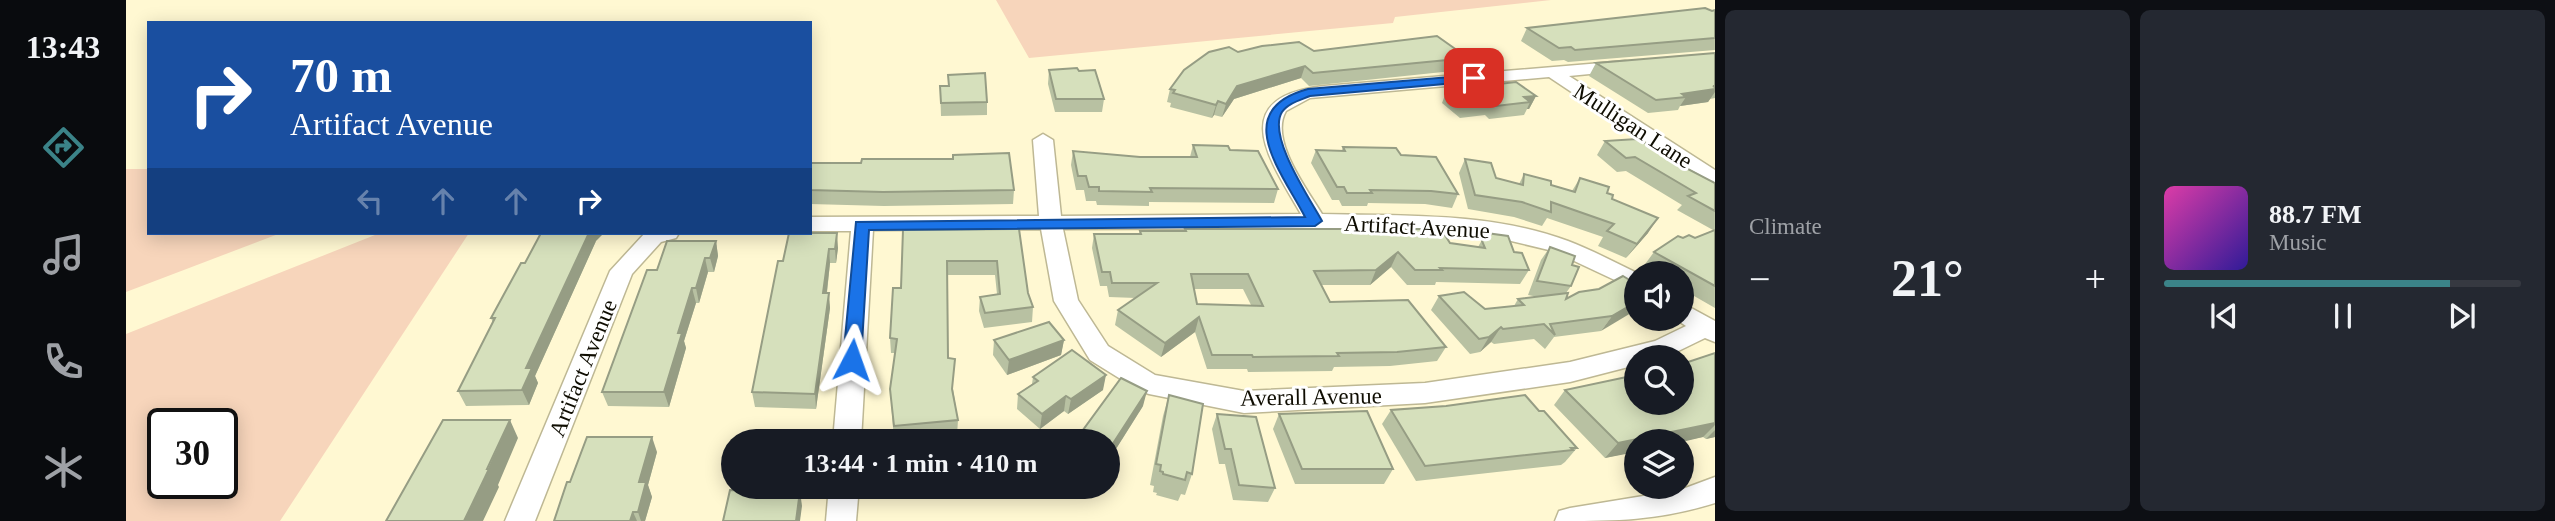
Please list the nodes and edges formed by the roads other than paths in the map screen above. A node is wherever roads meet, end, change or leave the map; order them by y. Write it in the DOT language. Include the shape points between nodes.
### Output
graph roads {
  1 [pos="1638,65"];
  2 [pos="1552,72"];
  3 [pos="1043,140"];
  4 [pos="1715,179"];
  5 [pos="1315,221"];
  6 [pos="812,224"];
  7 [pos="862,225"];
  8 [pos="1051,225"];
  9 [pos="660,235"];
  10 [pos="1624,276"];
  11 [pos="1694,320"];
  12 [pos="1710,330"];
  13 [pos="848,429"];
  14 [pos="1715,490"];
  15 [pos="843,499"];
  16 [pos="520,521"];
  17 [pos="841,521"];
  18 [pos="1570,521"];
  1 -- 2 [label="street"];
  2 -- 4 [label="street, Mulligan Lane"];
  2 -- 5 [label="street" via="1308,93 1289,100 1276,111 1271,129"];
  3 -- 8 [label="street, Averall Avenue"];
  5 -- 8 [label="street, Artifact Avenue"];
  5 -- 10 [label="street, Artifact Avenue" via="1490,229 1560,246"];
  6 -- 7 [label="street, Artifact Avenue"];
  7 -- 8 [label="street, Artifact Avenue"];
  7 -- 13 [label="street"];
  8 -- 12 [label="street, Averall Avenue" via="1066,301 1099,353 1149,384 1244,402 1425,393 1570,372 1662,349"];
  9 -- 16 [label="street, Artifact Avenue" via="653,237 622,271"];
  11 -- 12 [label="street"];
  14 -- 18 [label="street" via="1681,503"];
  15 -- 17 [label="street"];
}
